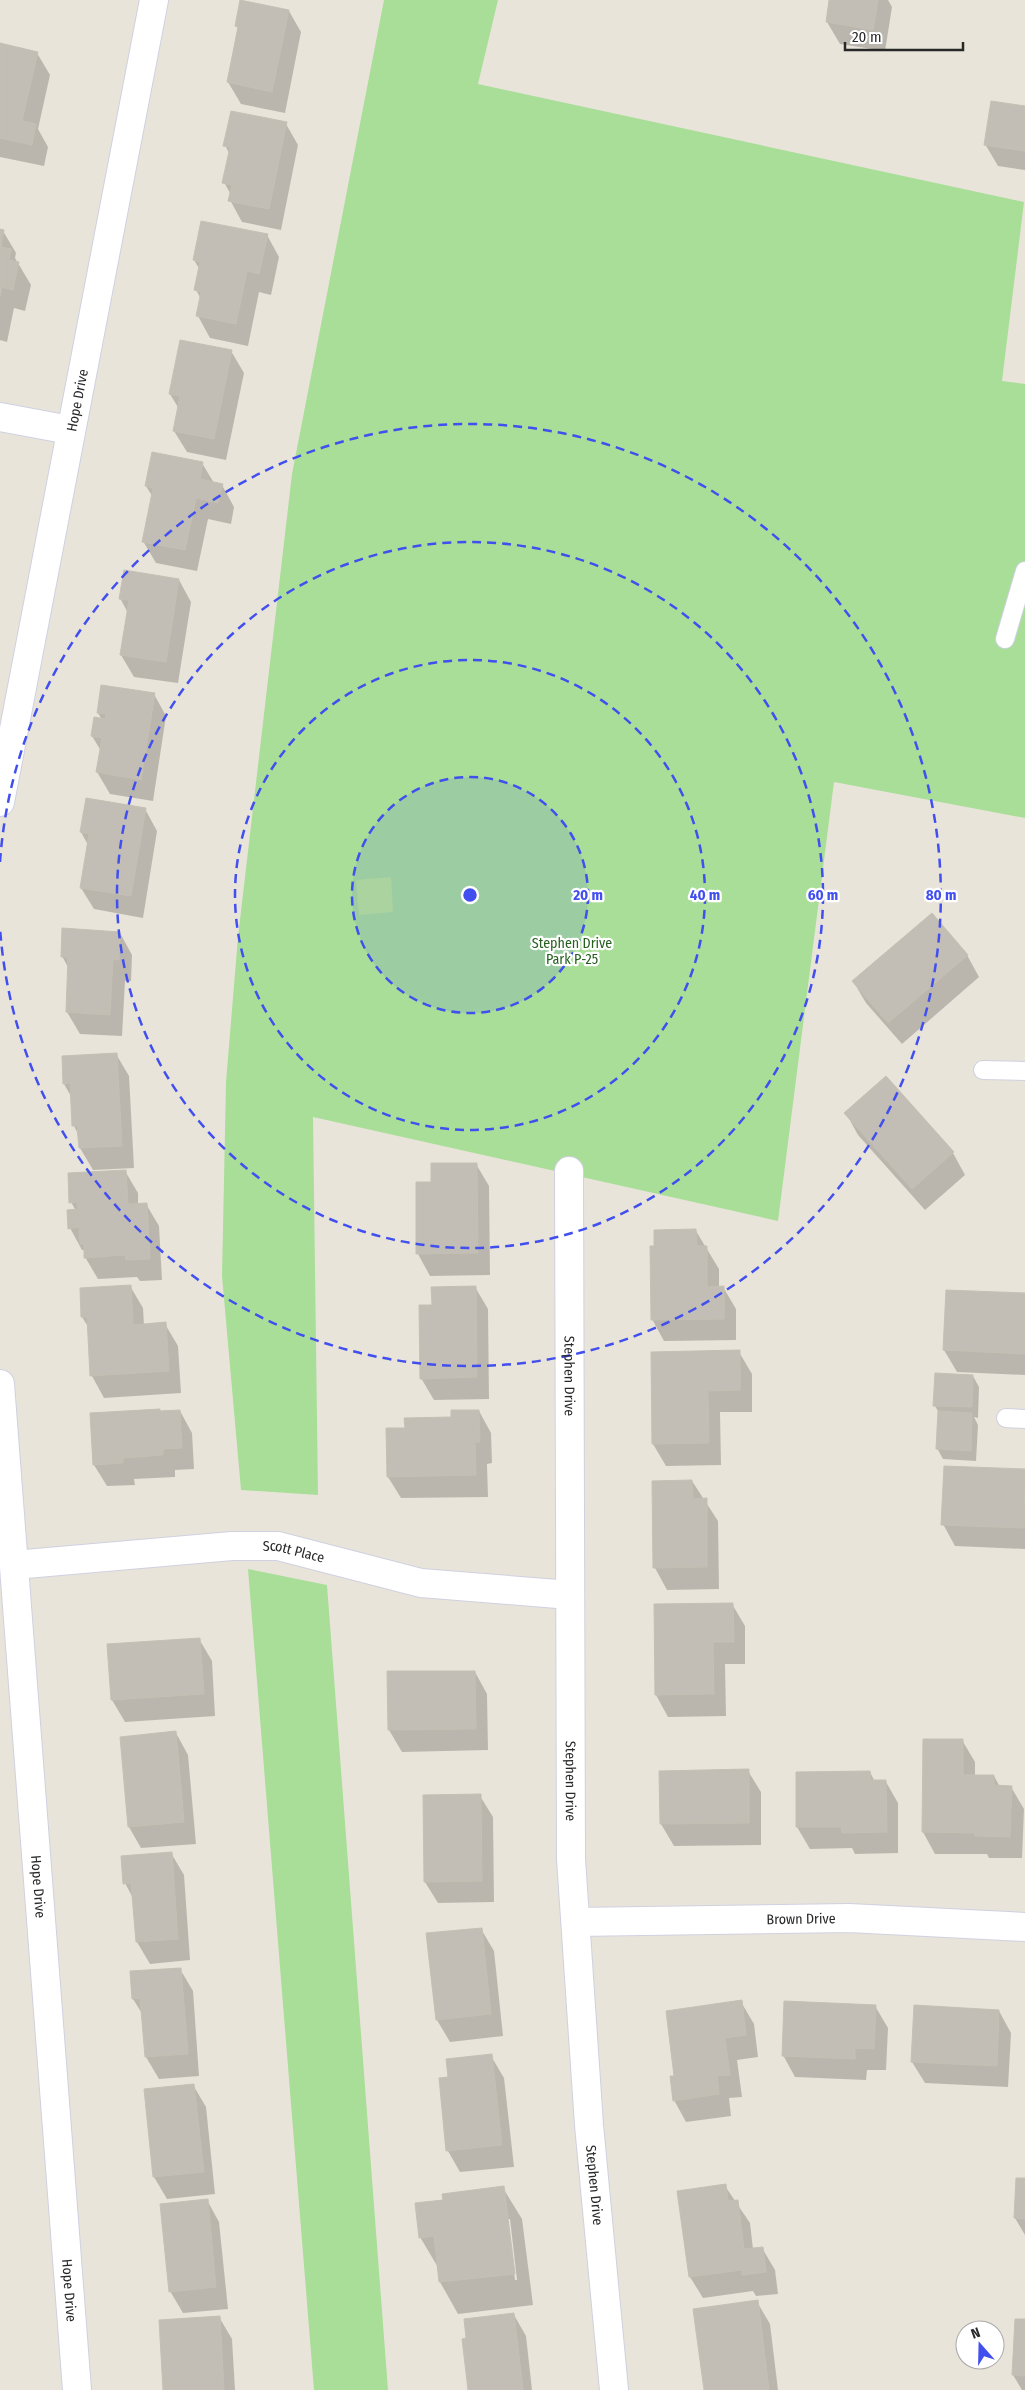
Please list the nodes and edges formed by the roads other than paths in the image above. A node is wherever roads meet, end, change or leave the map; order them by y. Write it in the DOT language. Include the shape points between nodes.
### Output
graph roads {
  1 [pos="154,0"];
  2 [pos="0,417"];
  3 [pos="70,430"];
  4 [pos="1025,571"];
  5 [pos="1005,639"];
  6 [pos="0,802"];
  7 [pos="983,1070"];
  8 [pos="1025,1071"];
  9 [pos="569,1171"];
  10 [pos="0,1384"];
  11 [pos="1006,1418"];
  12 [pos="1025,1419"];
  13 [pos="14,1565"];
  14 [pos="570,1595"];
  15 [pos="576,1922"];
  16 [pos="1025,1928"];
  17 [pos="77,2390"];
  18 [pos="614,2390"];
  1 -- 3 [label="street, Hope Drive"];
  2 -- 3 [label="street"];
  3 -- 6 [label="street, Hope Drive"];
  4 -- 5 [label="lane"];
  7 -- 8 [label="lane"];
  9 -- 14 [label="street, Stephen Drive"];
  10 -- 13 [label="street, Hope Drive"];
  11 -- 12 [label="lane"];
  13 -- 14 [label="street, Scott Place" via="232,1546 278,1546 421,1583"];
  13 -- 17 [label="street, Hope Drive"];
  14 -- 15 [label="street, Stephen Drive" via="570,1859"];
  15 -- 16 [label="street, Brown Drive" via="849,1918"];
  15 -- 18 [label="street, Stephen Drive"];
}
